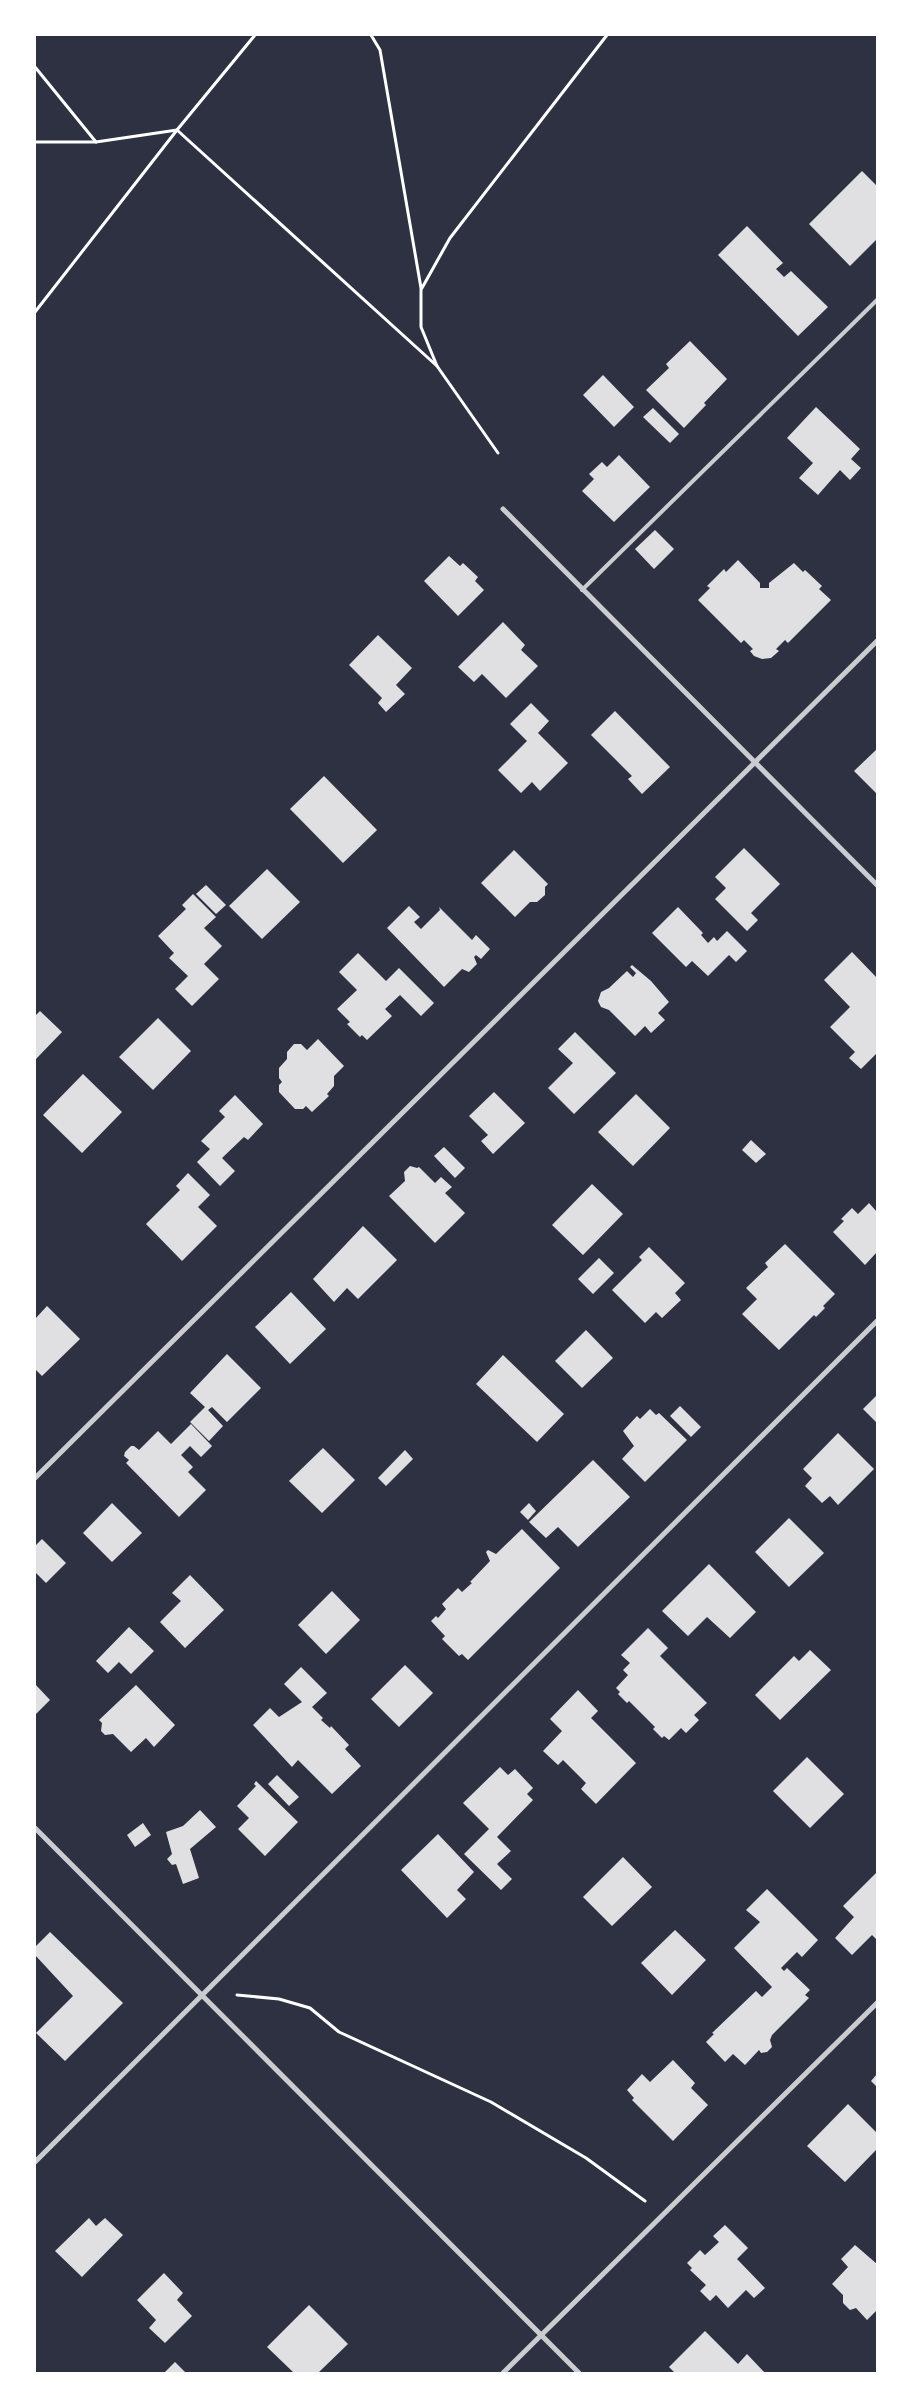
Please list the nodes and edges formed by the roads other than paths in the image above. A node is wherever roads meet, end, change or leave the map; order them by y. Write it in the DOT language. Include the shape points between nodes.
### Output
graph roads {
  1 [pos="877,300"];
  2 [pos="502,509"];
  3 [pos="582,590"];
  4 [pos="877,641"];
  5 [pos="754,762"];
  6 [pos="877,885"];
  7 [pos="877,1320"];
  8 [pos="35,1478"];
  9 [pos="35,1828"];
  10 [pos="201,1995"];
  11 [pos="877,2004"];
  12 [pos="35,2162"];
  13 [pos="541,2335"];
  14 [pos="503,2373"];
  15 [pos="578,2373"];
  1 -- 3 [label="lane"];
  2 -- 3 [label="street"];
  3 -- 5 [label="street"];
  4 -- 5 [label="street"];
  5 -- 6 [label="street"];
  5 -- 8 [label="street"];
  7 -- 10 [label="street"];
  9 -- 10 [label="street"];
  10 -- 12 [label="street"];
  10 -- 13 [label="street"];
  11 -- 13 [label="street"];
  13 -- 14 [label="street"];
  13 -- 15 [label="street"];
}
